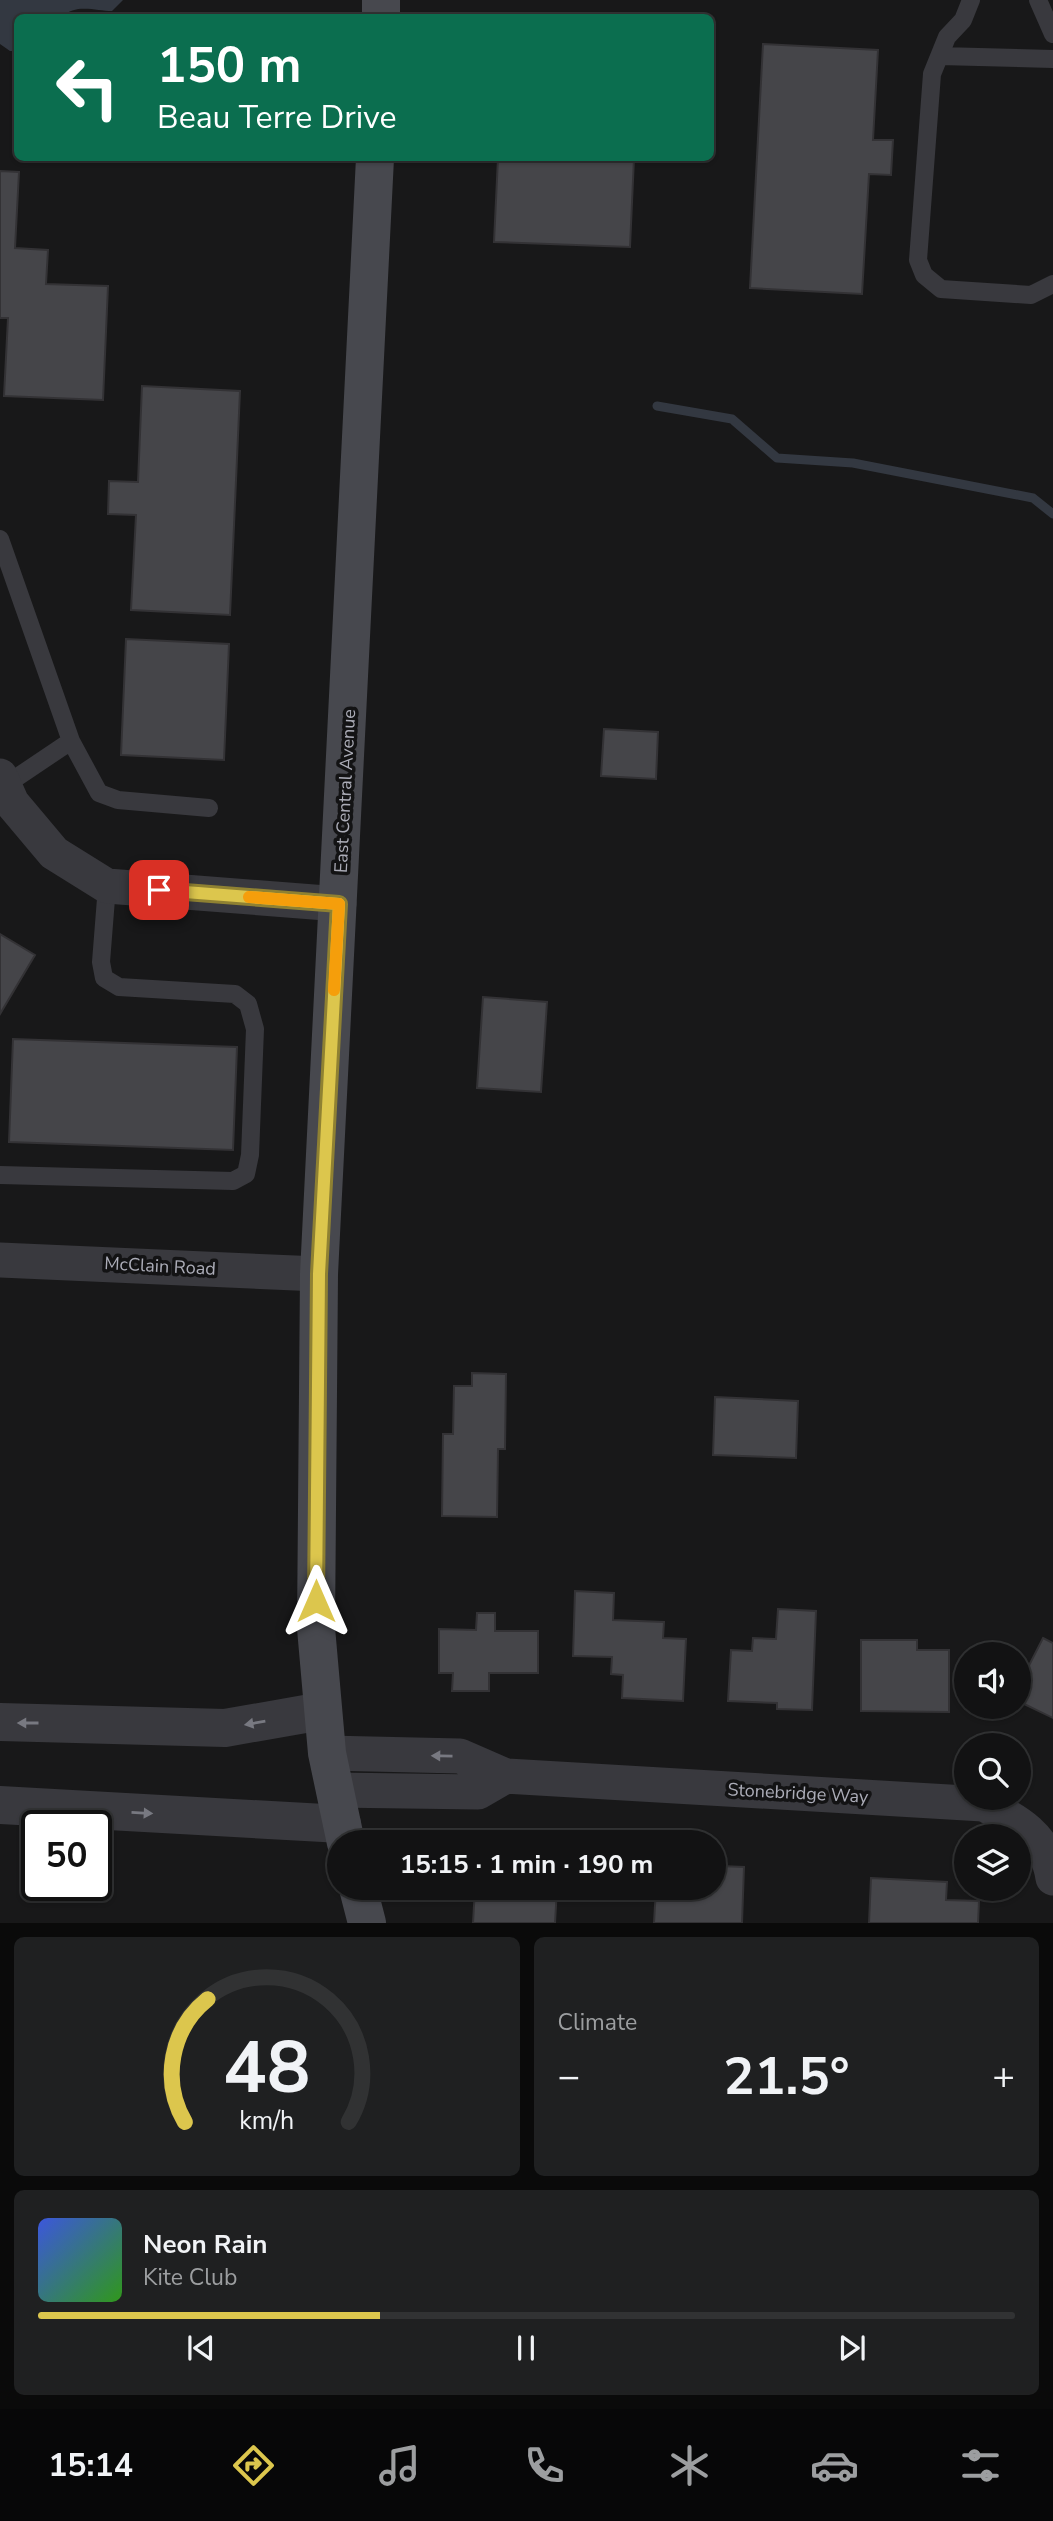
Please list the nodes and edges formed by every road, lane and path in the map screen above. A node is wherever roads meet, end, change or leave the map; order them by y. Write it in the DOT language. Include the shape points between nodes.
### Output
graph roads {
  1 [pos="971,0"];
  2 [pos="1038,0"];
  3 [pos="1053,34"];
  4 [pos="940,56"];
  5 [pos="1053,60"];
  6 [pos="375,161"];
  7 [pos="1053,284"];
  8 [pos="0,539"];
  9 [pos="71,741"];
  10 [pos="4,794"];
  11 [pos="209,808"];
  12 [pos="107,886"];
  13 [pos="339,904"];
  14 [pos="0,1175"];
  15 [pos="0,1260"];
  16 [pos="319,1274"];
  17 [pos="322,1711"];
  18 [pos="0,1722"];
  19 [pos="337,1802"];
  20 [pos="0,1805"];
  21 [pos="1053,1878"];
  22 [pos="361,1900"];
  23 [pos="367,1923"];
  1 -- 4 [label="lane"];
  2 -- 3 [label="lane"];
  4 -- 5 [label="lane"];
  4 -- 7 [label="lane" via="932,74 918,260 924,275 941,289 1031,295"];
  6 -- 13 [label="main road, East Central Avenue"];
  8 -- 9 [label="lane"];
  9 -- 10 [label="lane"];
  9 -- 11 [label="lane" via="99,793 118,800"];
  10 -- 12 [label="street" via="54,853"];
  12 -- 13 [label="street"];
  12 -- 14 [label="lane" via="101,962 104,978 119,988 235,994 248,1004 256,1029 246,1174 233,1181"];
  13 -- 16 [label="main road, East Central Avenue"];
  15 -- 16 [label="street, McClain Road"];
  16 -- 17 [label="main road, East Central Avenue" via="316,1628"];
  17 -- 18 [label="street, one-way" via="225,1728"];
  17 -- 19 [label="main road, East Central Avenue"];
  20 -- 19 [label="street, one-way"];
  19 -- 21 [label="street, Stonebridge Way" via="460,1756 506,1776 983,1804 1022,1822 1051,1863"];
  22 -- 23 [label="main road"];
}
